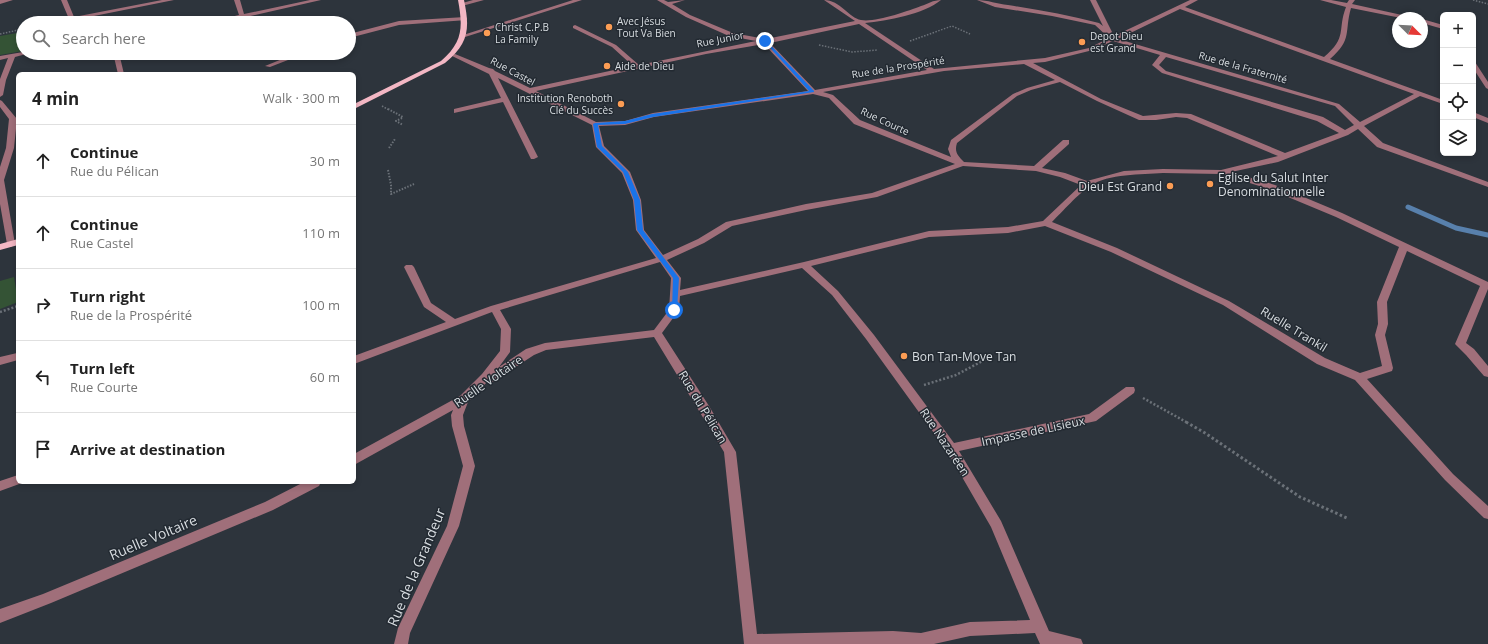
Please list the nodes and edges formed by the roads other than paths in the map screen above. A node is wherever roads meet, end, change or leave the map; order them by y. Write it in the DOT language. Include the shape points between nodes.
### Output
graph roads {
  1 [pos="10,0"];
  2 [pos="64,0"];
  3 [pos="171,0"];
  4 [pos="236,0"];
  5 [pos="318,0"];
  6 [pos="481,0"];
  7 [pos="579,0"];
  8 [pos="682,0"];
  9 [pos="827,0"];
  10 [pos="938,0"];
  11 [pos="980,0"];
  12 [pos="1093,0"];
  13 [pos="1195,0"];
  14 [pos="1323,0"];
  15 [pos="0,2"];
  16 [pos="462,2"];
  17 [pos="663,2"];
  18 [pos="1351,2"];
  19 [pos="1180,7"];
  20 [pos="1392,13"];
  21 [pos="69,16"];
  22 [pos="95,16"];
  23 [pos="242,16"];
  24 [pos="466,19"];
  25 [pos="859,22"];
  26 [pos="1428,23"];
  27 [pos="575,26"];
  28 [pos="1440,26"];
  29 [pos="356,34"];
  30 [pos="463,36"];
  31 [pos="1112,39"];
  32 [pos="765,41"];
  33 [pos="16,55"];
  34 [pos="453,55"];
  35 [pos="1164,55"];
  36 [pos="13,56"];
  37 [pos="0,58"];
  38 [pos="1326,59"];
  39 [pos="118,60"];
  40 [pos="284,60"];
  41 [pos="1026,62"];
  42 [pos="268,66"];
  43 [pos="636,66"];
  44 [pos="1476,68"];
  45 [pos="490,70"];
  46 [pos="934,71"];
  47 [pos="121,72"];
  48 [pos="1478,72"];
  49 [pos="1488,74"];
  50 [pos="1061,80"];
  51 [pos="1488,87"];
  52 [pos="528,91"];
  53 [pos="813,92"];
  54 [pos="1419,94"];
  55 [pos="0,95"];
  56 [pos="505,98"];
  57 [pos="1440,101"];
  58 [pos="0,102"];
  59 [pos="356,106"];
  60 [pos="457,111"];
  61 [pos="1476,114"];
  62 [pos="1488,114"];
  63 [pos="1476,115"];
  64 [pos="1488,121"];
  65 [pos="595,124"];
  66 [pos="1359,126"];
  67 [pos="1345,133"];
  68 [pos="1066,142"];
  69 [pos="1285,156"];
  70 [pos="534,157"];
  71 [pos="962,164"];
  72 [pos="1036,168"];
  73 [pos="1221,172"];
  74 [pos="1086,184"];
  75 [pos="1488,185"];
  76 [pos="1046,223"];
  77 [pos="15,243"];
  78 [pos="0,247"];
  79 [pos="1404,247"];
  80 [pos="661,259"];
  81 [pos="804,265"];
  82 [pos="409,267"];
  83 [pos="1487,286"];
  84 [pos="675,294"];
  85 [pos="494,308"];
  86 [pos="454,323"];
  87 [pos="657,333"];
  88 [pos="16,357"];
  89 [pos="356,359"];
  90 [pos="0,361"];
  91 [pos="1488,373"];
  92 [pos="1359,377"];
  93 [pos="1130,390"];
  94 [pos="463,400"];
  95 [pos="951,448"];
  96 [pos="356,459"];
  97 [pos="16,481"];
  98 [pos="311,484"];
  99 [pos="0,486"];
  100 [pos="1488,514"];
  101 [pos="0,616"];
  102 [pos="1044,636"];
  103 [pos="750,642"];
  104 [pos="401,644"];
  105 [pos="1076,644"];
  1 -- 15 [label="street"];
  2 -- 21 [label="street"];
  3 -- 22 [label="street"];
  4 -- 23 [label="street"];
  5 -- 23 [label="street"];
  6 -- 16 [label="street"];
  7 -- 30 [label="street"];
  8 -- 17 [label="street"];
  9 -- 25 [label="street"];
  10 -- 25 [label="street, Rue Junior" via="888,19"];
  11 -- 31 [label="street, Rue de la Fraternité" via="1097,24"];
  12 -- 31 [label="street"];
  13 -- 19 [label="street, Rue de la Prospérité"];
  14 -- 18 [label="street"];
  16 -- 24 [label="main road"];
  17 -- 32 [label="street" via="688,16 731,34"];
  18 -- 20 [label="street"];
  18 -- 38 [label="street" via="1344,37 1339,47"];
  19 -- 31 [label="street, Rue de la Prospérité"];
  19 -- 38 [label="street"];
  24 -- 29 [label="street" via="399,23"];
  24 -- 30 [label="main road"];
  25 -- 32 [label="street, Rue Junior"];
  25 -- 46 [label="street"];
  26 -- 28 [label="street"];
  27 -- 43 [label="street" via="614,46"];
  30 -- 34 [label="main road" via="460,46"];
  31 -- 35 [label="street, Rue de la Fraternité"];
  31 -- 41 [label="street, Rue de la Prospérité" via="1091,49"];
  32 -- 43 [label="street, Rue Junior"];
  32 -- 53 [label="street"];
  33 -- 36 [label="street"];
  34 -- 45 [label="street, Rue Castel"];
  34 -- 59 [label="main road"];
  35 -- 66 [label="street, Rue de la Fraternité" via="1337,105"];
  35 -- 67 [label="street" via="1156,65 1164,72 1320,119"];
  36 -- 37 [label="street"];
  36 -- 55 [label="street"];
  38 -- 54 [label="street"];
  39 -- 47 [label="street"];
  40 -- 42 [label="street"];
  41 -- 46 [label="street, Rue de la Prospérité"];
  41 -- 50 [label="street"];
  43 -- 52 [label="street, Rue Junior"];
  44 -- 48 [label="street"];
  45 -- 52 [label="street, Rue Castel"];
  45 -- 56 [label="street"];
  46 -- 53 [label="street, Rue de la Prospérité"];
  48 -- 49 [label="street"];
  48 -- 51 [label="street"];
  50 -- 69 [label="street" via="1142,118 1188,116"];
  50 -- 71 [label="street" via="1015,95 954,142 953,156"];
  52 -- 65 [label="street, Rue Castel"];
  53 -- 65 [label="street, Rue de la Prospérité" via="652,115 625,123"];
  53 -- 71 [label="street, Rue Courte" via="831,96 857,122"];
  54 -- 57 [label="street"];
  54 -- 66 [label="street"];
  56 -- 60 [label="street"];
  56 -- 70 [label="street"];
  58 -- 77 [label="street" via="13,119 10,148 0,180"];
  61 -- 62 [label="street"];
  63 -- 64 [label="street"];
  65 -- 80 [label="street" via="600,147 626,172 637,200 640,230"];
  66 -- 67 [label="street"];
  66 -- 75 [label="street, Rue de la Fraternité" via="1380,145"];
  67 -- 69 [label="street"];
  68 -- 72 [label="street"];
  69 -- 73 [label="street"];
  71 -- 72 [label="street, Rue Courte"];
  71 -- 80 [label="street" via="874,195 728,224 701,241"];
  72 -- 74 [label="street, Rue Courte" via="1062,174"];
  73 -- 74 [label="street" via="1163,171 1124,174"];
  73 -- 79 [label="street" via="1272,187 1339,215"];
  74 -- 76 [label="street"];
  76 -- 81 [label="street" via="1008,230 929,234"];
  76 -- 92 [label="street, Ruelle Trankil" via="1114,250 1226,303 1321,361"];
  77 -- 78 [label="main road"];
  79 -- 83 [label="street"];
  79 -- 92 [label="street" via="1382,302 1383,324 1380,335 1388,368"];
  80 -- 84 [label="street" via="676,278"];
  80 -- 85 [label="street"];
  81 -- 84 [label="street"];
  81 -- 95 [label="street, Rue Nazaréen" via="835,293"];
  82 -- 86 [label="street" via="427,304"];
  83 -- 91 [label="street" via="1460,344"];
  84 -- 87 [label="street" via="674,310"];
  85 -- 86 [label="street"];
  85 -- 94 [label="street, Rue de la Grandeur" via="506,329 505,352 486,377"];
  86 -- 89 [label="street"];
  87 -- 94 [label="street, Ruelle Voltaire" via="545,347 530,352 500,370"];
  87 -- 103 [label="street, Rue du Pélican" via="730,452"];
  88 -- 90 [label="street"];
  92 -- 100 [label="street, Ruelle Trankil" via="1449,478"];
  93 -- 95 [label="street, Impasse de Lisieux" via="1092,418"];
  94 -- 96 [label="street, Ruelle Voltaire"];
  94 -- 104 [label="street, Rue de la Grandeur" via="457,415 469,466 453,526"];
  95 -- 102 [label="street, Rue Nazaréen" via="996,525"];
  97 -- 99 [label="street"];
  98 -- 101 [label="street, Ruelle Voltaire" via="269,506"];
  102 -- 103 [label="street" via="970,629 921,640 893,638"];
  102 -- 105 [label="street"];
}
